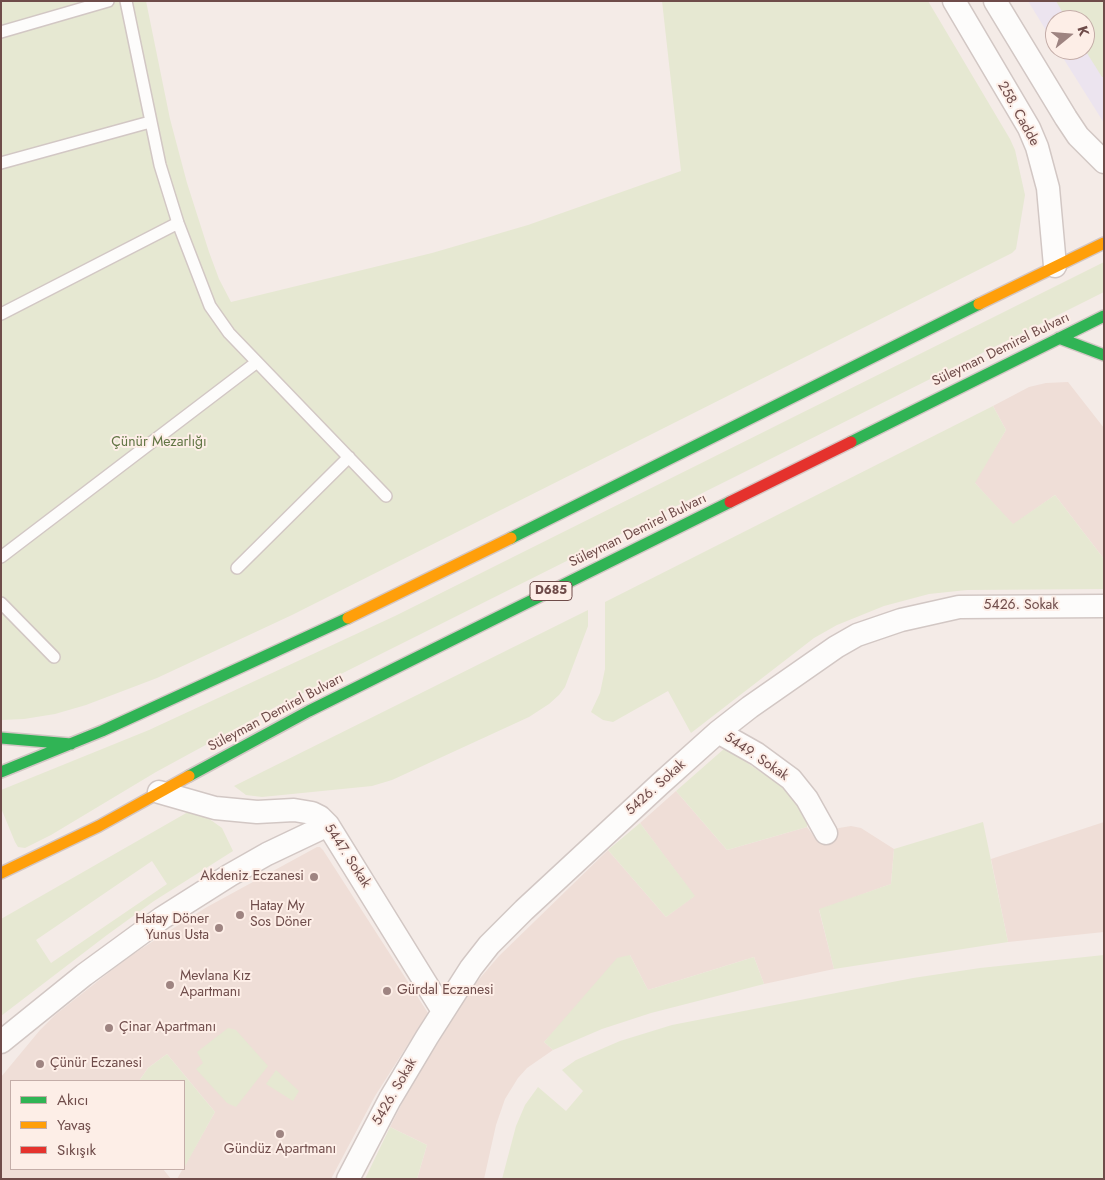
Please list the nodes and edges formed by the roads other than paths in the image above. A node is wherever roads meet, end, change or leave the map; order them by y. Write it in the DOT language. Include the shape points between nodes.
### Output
graph roads {
  1 [pos="108,1"];
  2 [pos="126,1"];
  3 [pos="954,1"];
  4 [pos="996,1"];
  5 [pos="1,32"];
  6 [pos="150,122"];
  7 [pos="1104,162"];
  8 [pos="1,163"];
  9 [pos="178,222"];
  10 [pos="1104,243"];
  11 [pos="1054,266"];
  12 [pos="1,314"];
  13 [pos="1104,316"];
  14 [pos="1059,338"];
  15 [pos="1104,355"];
  16 [pos="257,362"];
  17 [pos="349,457"];
  18 [pos="386,496"];
  19 [pos="1,557"];
  20 [pos="238,568"];
  21 [pos="1,603"];
  22 [pos="1104,606"];
  23 [pos="54,657"];
  24 [pos="718,732"];
  25 [pos="1,738"];
  26 [pos="71,744"];
  27 [pos="1,772"];
  28 [pos="159,792"];
  29 [pos="328,825"];
  30 [pos="826,833"];
  31 [pos="1,873"];
  32 [pos="443,1011"];
  33 [pos="1,1042"];
  34 [pos="348,1179"];
  1 -- 5 [label="lane"];
  2 -- 6 [label="lane"];
  3 -- 11 [label="street, 258. Cadde" via="1037,147 1048,188"];
  4 -- 7 [label="street" via="1070,124"];
  6 -- 8 [label="lane"];
  6 -- 9 [label="lane"];
  9 -- 12 [label="lane"];
  9 -- 16 [label="lane" via="210,306 229,333"];
  10 -- 11 [label="main road"];
  11 -- 26 [label="main road" via="442,573"];
  13 -- 14 [label="main road, Süleyman Demirel Bulvarı / D685"];
  14 -- 15 [label="main road"];
  14 -- 28 [label="main road, Süleyman Demirel Bulvarı / D685" via="309,711"];
  16 -- 17 [label="lane"];
  16 -- 19 [label="lane"];
  17 -- 18 [label="lane"];
  17 -- 20 [label="lane"];
  21 -- 23 [label="lane"];
  22 -- 24 [label="street, 5426. Sokak" via="959,608 878,627 857,635 808,665"];
  24 -- 30 [label="street, 5449. Sokak" via="757,754 791,779 807,799"];
  24 -- 32 [label="street, 5426. Sokak" via="499,934 470,968"];
  25 -- 26 [label="main road"];
  26 -- 27 [label="main road"];
  28 -- 29 [label="street, 5447. Sokak" via="215,808 305,811 320,817"];
  28 -- 31 [label="main road, Süleyman Demirel Bulvarı / D685" via="99,826"];
  29 -- 32 [label="street, 5447. Sokak"];
  29 -- 33 [label="street" via="267,854 162,918"];
  32 -- 34 [label="street, 5426. Sokak" via="390,1099"];
}
